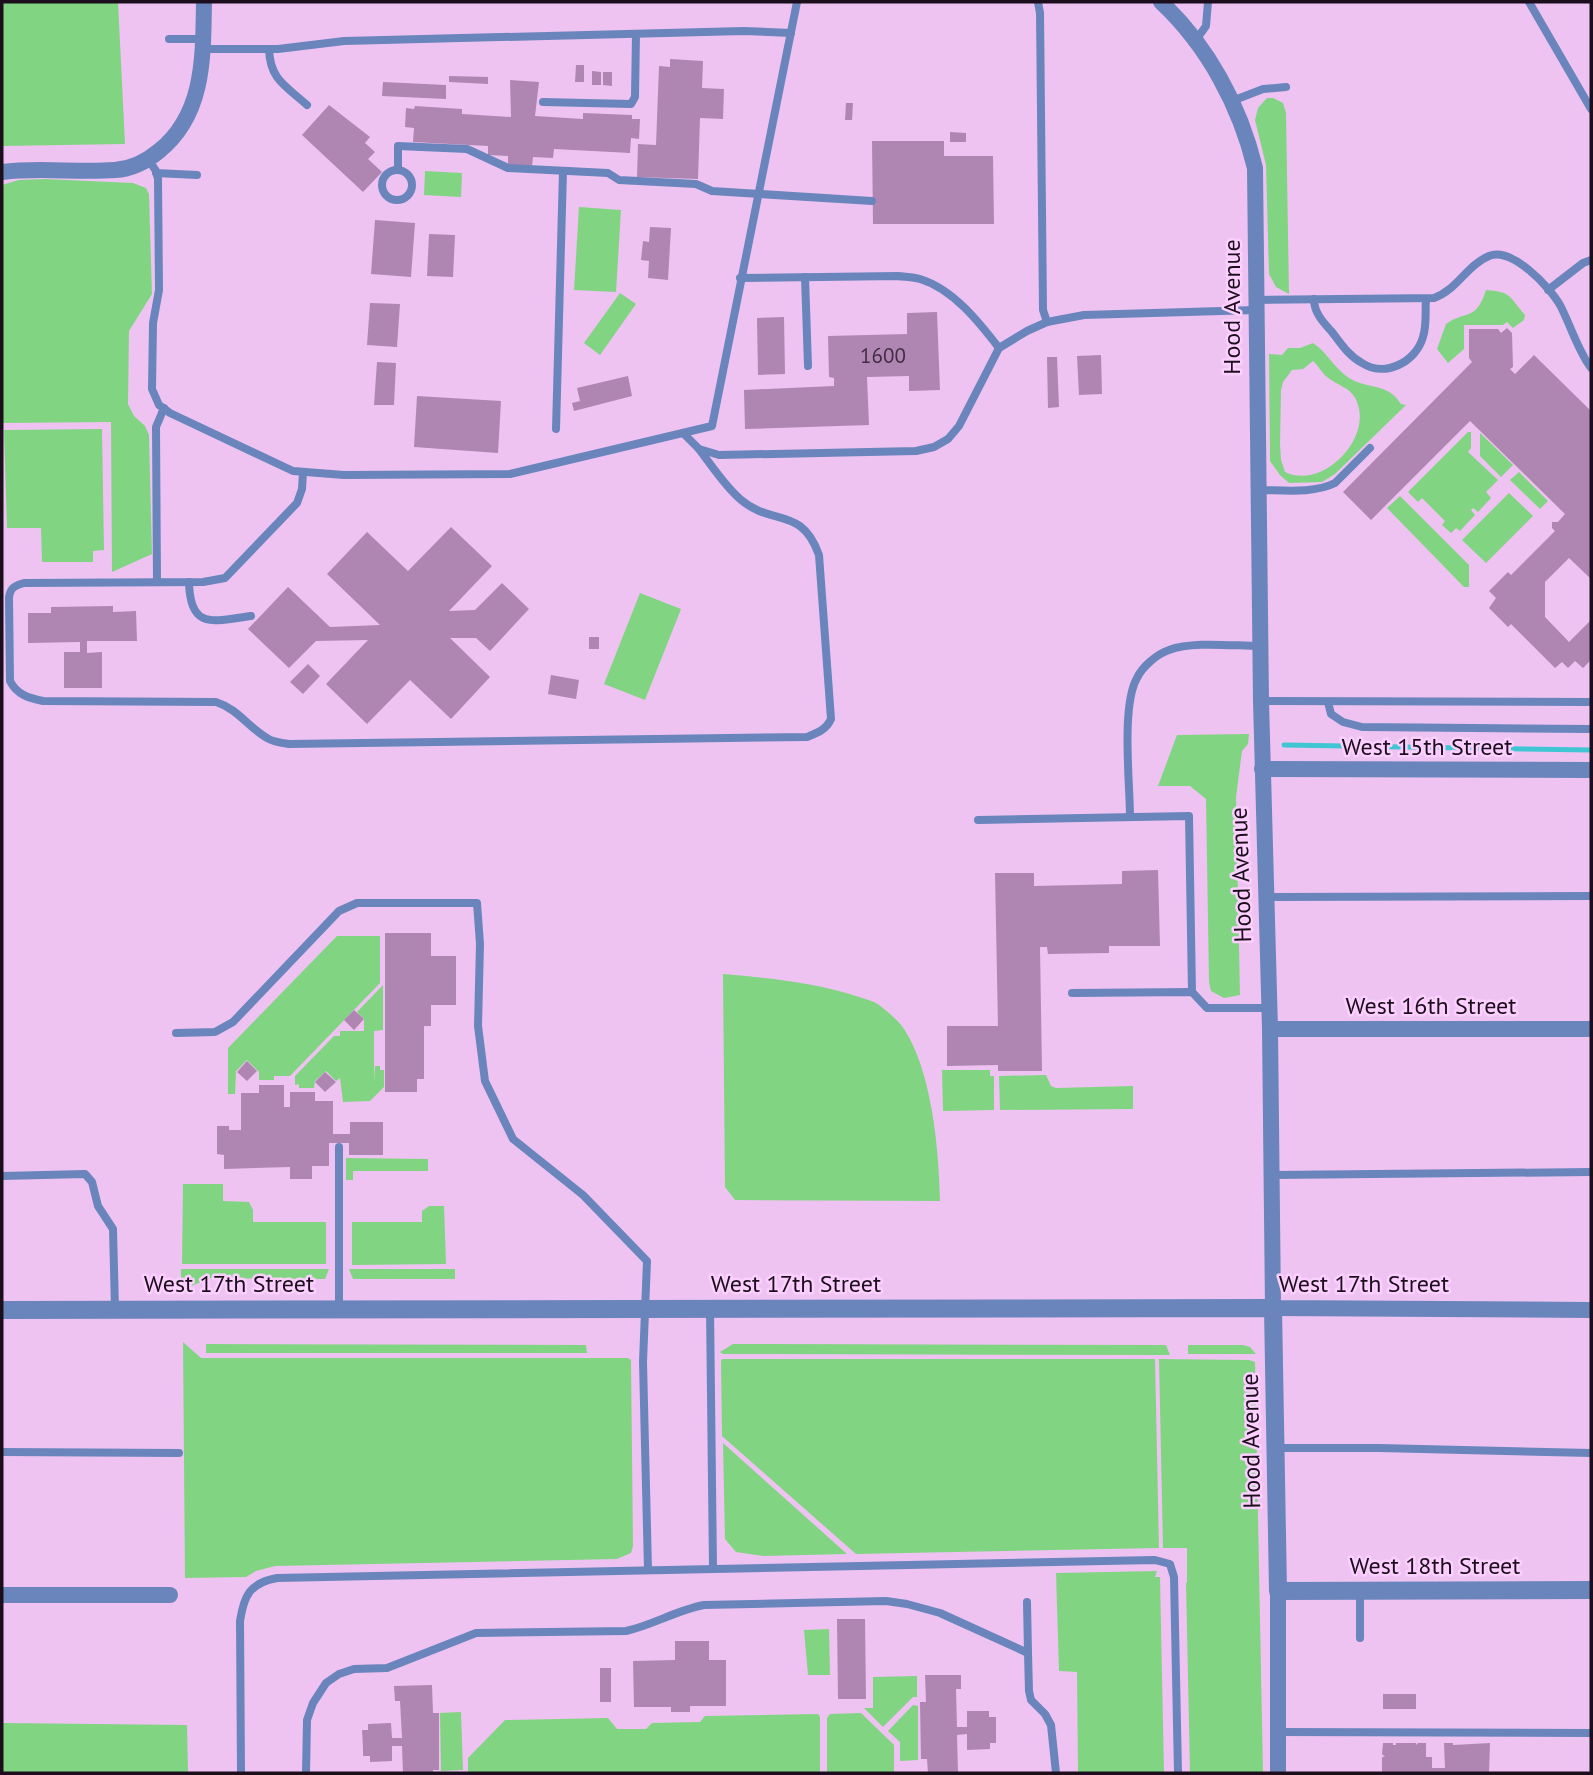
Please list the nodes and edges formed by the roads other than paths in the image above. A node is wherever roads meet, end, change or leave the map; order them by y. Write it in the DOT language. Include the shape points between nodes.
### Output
graph roads {
  1 [pos="204,2"];
  2 [pos="797,2"];
  3 [pos="1038,2"];
  4 [pos="1161,2"];
  5 [pos="1208,2"];
  6 [pos="1529,2"];
  7 [pos="636,33"];
  8 [pos="790,33"];
  9 [pos="169,39"];
  10 [pos="1195,41"];
  11 [pos="203,44"];
  12 [pos="269,49"];
  13 [pos="1286,87"];
  14 [pos="1232,101"];
  15 [pos="543,102"];
  16 [pos="307,105"];
  17 [pos="1591,109"];
  18 [pos="148,159"];
  19 [pos="398,170"];
  20 [pos="563,171"];
  21 [pos="2,172"];
  22 [pos="156,173"];
  23 [pos="197,175"];
  24 [pos="757,195"];
  25 [pos="873,201"];
  26 [pos="1591,260"];
  27 [pos="805,277"];
  28 [pos="740,278"];
  29 [pos="1548,290"];
  30 [pos="1314,299"];
  31 [pos="1426,299"];
  32 [pos="1256,305"];
  33 [pos="1047,322"];
  34 [pos="999,348"];
  35 [pos="807,366"];
  36 [pos="1591,368"];
  37 [pos="164,408"];
  38 [pos="556,429"];
  39 [pos="683,433"];
  40 [pos="1370,448"];
  41 [pos="699,449"];
  42 [pos="303,472"];
  43 [pos="1258,490"];
  44 [pos="157,582"];
  45 [pos="189,582"];
  46 [pos="251,617"];
  47 [pos="1260,646"];
  48 [pos="1261,701"];
  49 [pos="1328,702"];
  50 [pos="1591,702"];
  51 [pos="1591,729"];
  52 [pos="1262,769"];
  53 [pos="1591,770"];
  54 [pos="1130,817"];
  55 [pos="978,820"];
  56 [pos="1591,896"];
  57 [pos="1266,897"];
  58 [pos="1192,992"];
  59 [pos="1072,993"];
  60 [pos="1269,1008"];
  61 [pos="1270,1029"];
  62 [pos="1591,1029"];
  63 [pos="176,1032"];
  64 [pos="339,1147"];
  65 [pos="1591,1172"];
  66 [pos="1273,1175"];
  67 [pos="2,1176"];
  68 [pos="339,1308"];
  69 [pos="645,1308"];
  70 [pos="710,1308"];
  71 [pos="1273,1308"];
  72 [pos="115,1309"];
  73 [pos="2,1310"];
  74 [pos="1591,1310"];
  75 [pos="1275,1448"];
  76 [pos="2,1452"];
  77 [pos="179,1453"];
  78 [pos="1591,1453"];
  79 [pos="713,1569"];
  80 [pos="648,1570"];
  81 [pos="1591,1590"];
  82 [pos="1278,1591"];
  83 [pos="1360,1591"];
  84 [pos="2,1595"];
  85 [pos="170,1595"];
  86 [pos="1027,1602"];
  87 [pos="1360,1638"];
  88 [pos="1028,1653"];
  89 [pos="1278,1732"];
  90 [pos="1591,1733"];
  91 [pos="241,1773"];
  92 [pos="306,1773"];
  93 [pos="1056,1773"];
  94 [pos="1178,1773"];
  95 [pos="1278,1773"];
  1 -- 11 [label="street"];
  2 -- 8 [label="lane"];
  3 -- 33 [label="lane" via="1043,310"];
  4 -- 10 [label="street, Hood Avenue"];
  5 -- 10 [label="lane" via="1206,26"];
  6 -- 17 [label="lane"];
  7 -- 8 [label="lane"];
  7 -- 12 [label="lane" via="344,41"];
  7 -- 15 [label="lane" via="631,104"];
  8 -- 24 [label="lane"];
  9 -- 11 [label="lane"];
  10 -- 14 [label="street, Hood Avenue"];
  11 -- 12 [label="lane"];
  11 -- 18 [label="street" via="196,97 183,125"];
  12 -- 16 [label="lane" via="275,75"];
  13 -- 14 [label="lane" via="1263,89"];
  14 -- 32 [label="street, Hood Avenue" via="1255,168"];
  18 -- 21 [label="street" via="117,170"];
  18 -- 22 [label="lane"];
  19 -- 20 [label="lane" via="398,146 467,149 508,168"];
  20 -- 24 [label="lane" via="608,173 619,180 696,184 712,191"];
  20 -- 38 [label="lane"];
  22 -- 23 [label="lane"];
  22 -- 37 [label="lane" via="159,290 153,323 152,389"];
  24 -- 25 [label="lane"];
  24 -- 28 [label="lane"];
  26 -- 29 [label="lane"];
  27 -- 28 [label="lane"];
  27 -- 34 [label="lane" via="919,278 954,299"];
  27 -- 35 [label="lane"];
  28 -- 39 [label="lane" via="712,426"];
  29 -- 31 [label="lane" via="1517,261 1495,255 1476,265 1447,292"];
  29 -- 36 [label="lane"];
  30 -- 31 [label="lane"];
  30 -- 31 [label="lane" via="1316,312 1345,349 1363,364 1380,369 1406,362 1420,345"];
  30 -- 32 [label="lane"];
  32 -- 33 [label="lane" via="1084,315"];
  32 -- 43 [label="street, Hood Avenue"];
  33 -- 34 [label="lane"];
  34 -- 41 [label="lane" via="958,426 934,447 719,455"];
  37 -- 42 [label="lane"];
  37 -- 44 [label="lane" via="156,427"];
  39 -- 41 [label="lane"];
  39 -- 42 [label="lane" via="510,474"];
  40 -- 43 [label="lane" via="1328,487"];
  41 -- 44 [label="lane" via="740,500 794,522 813,538 819,555 831,719 820,732 807,737 289,744 270,740 239,713 216,702 43,701 30,699 13,687 9,591 14,586"];
  42 -- 45 [label="lane" via="297,503 233,571 225,578"];
  43 -- 47 [label="street, Hood Avenue"];
  44 -- 45 [label="lane"];
  45 -- 46 [label="lane" via="190,601 199,616 215,621"];
  47 -- 48 [label="street, Hood Avenue"];
  47 -- 54 [label="lane" via="1167,650 1137,678 1129,708"];
  48 -- 49 [label="lane"];
  48 -- 52 [label="street, Hood Avenue"];
  49 -- 50 [label="lane"];
  49 -- 51 [label="lane" via="1331,714 1362,727"];
  52 -- 53 [label="street, West 15th Street"];
  52 -- 57 [label="street, Hood Avenue"];
  54 -- 55 [label="lane"];
  54 -- 58 [label="lane" via="1189,816"];
  56 -- 57 [label="lane"];
  57 -- 60 [label="street, Hood Avenue"];
  58 -- 59 [label="lane"];
  58 -- 60 [label="lane" via="1207,1009"];
  60 -- 61 [label="street, Hood Avenue"];
  61 -- 62 [label="street, West 16th Street"];
  61 -- 66 [label="street, Hood Avenue"];
  63 -- 69 [label="lane" via="215,1032 233,1023 347,906 477,903 478,1026 485,1081 513,1139 583,1195 647,1261"];
  64 -- 68 [label="lane"];
  65 -- 66 [label="lane"];
  66 -- 71 [label="street, Hood Avenue"];
  67 -- 72 [label="lane" via="88,1176 98,1206 113,1229"];
  68 -- 69 [label="street, West 17th Street"];
  68 -- 72 [label="street, West 17th Street"];
  69 -- 70 [label="street, West 17th Street"];
  69 -- 80 [label="lane"];
  70 -- 71 [label="street, West 17th Street"];
  70 -- 79 [label="lane"];
  71 -- 74 [label="street, West 17th Street"];
  71 -- 75 [label="street, Hood Avenue"];
  72 -- 73 [label="street, West 17th Street"];
  75 -- 78 [label="lane"];
  75 -- 82 [label="street, Hood Avenue"];
  76 -- 77 [label="lane"];
  79 -- 80 [label="lane"];
  79 -- 94 [label="lane" via="1164,1561 1174,1577"];
  80 -- 91 [label="lane" via="262,1581 243,1603 240,1621"];
  81 -- 83 [label="street, West 18th Street"];
  82 -- 83 [label="street, West 18th Street"];
  82 -- 89 [label="street, Hood Avenue"];
  83 -- 87 [label="lane"];
  84 -- 85 [label="street"];
  86 -- 88 [label="lane"];
  88 -- 92 [label="lane" via="940,1613 886,1601 704,1605 626,1631 477,1633 387,1668 355,1669 326,1683 307,1720"];
  88 -- 93 [label="lane" via="1028,1691 1051,1725"];
  89 -- 90 [label="lane"];
  89 -- 95 [label="street, Hood Avenue"];
}
